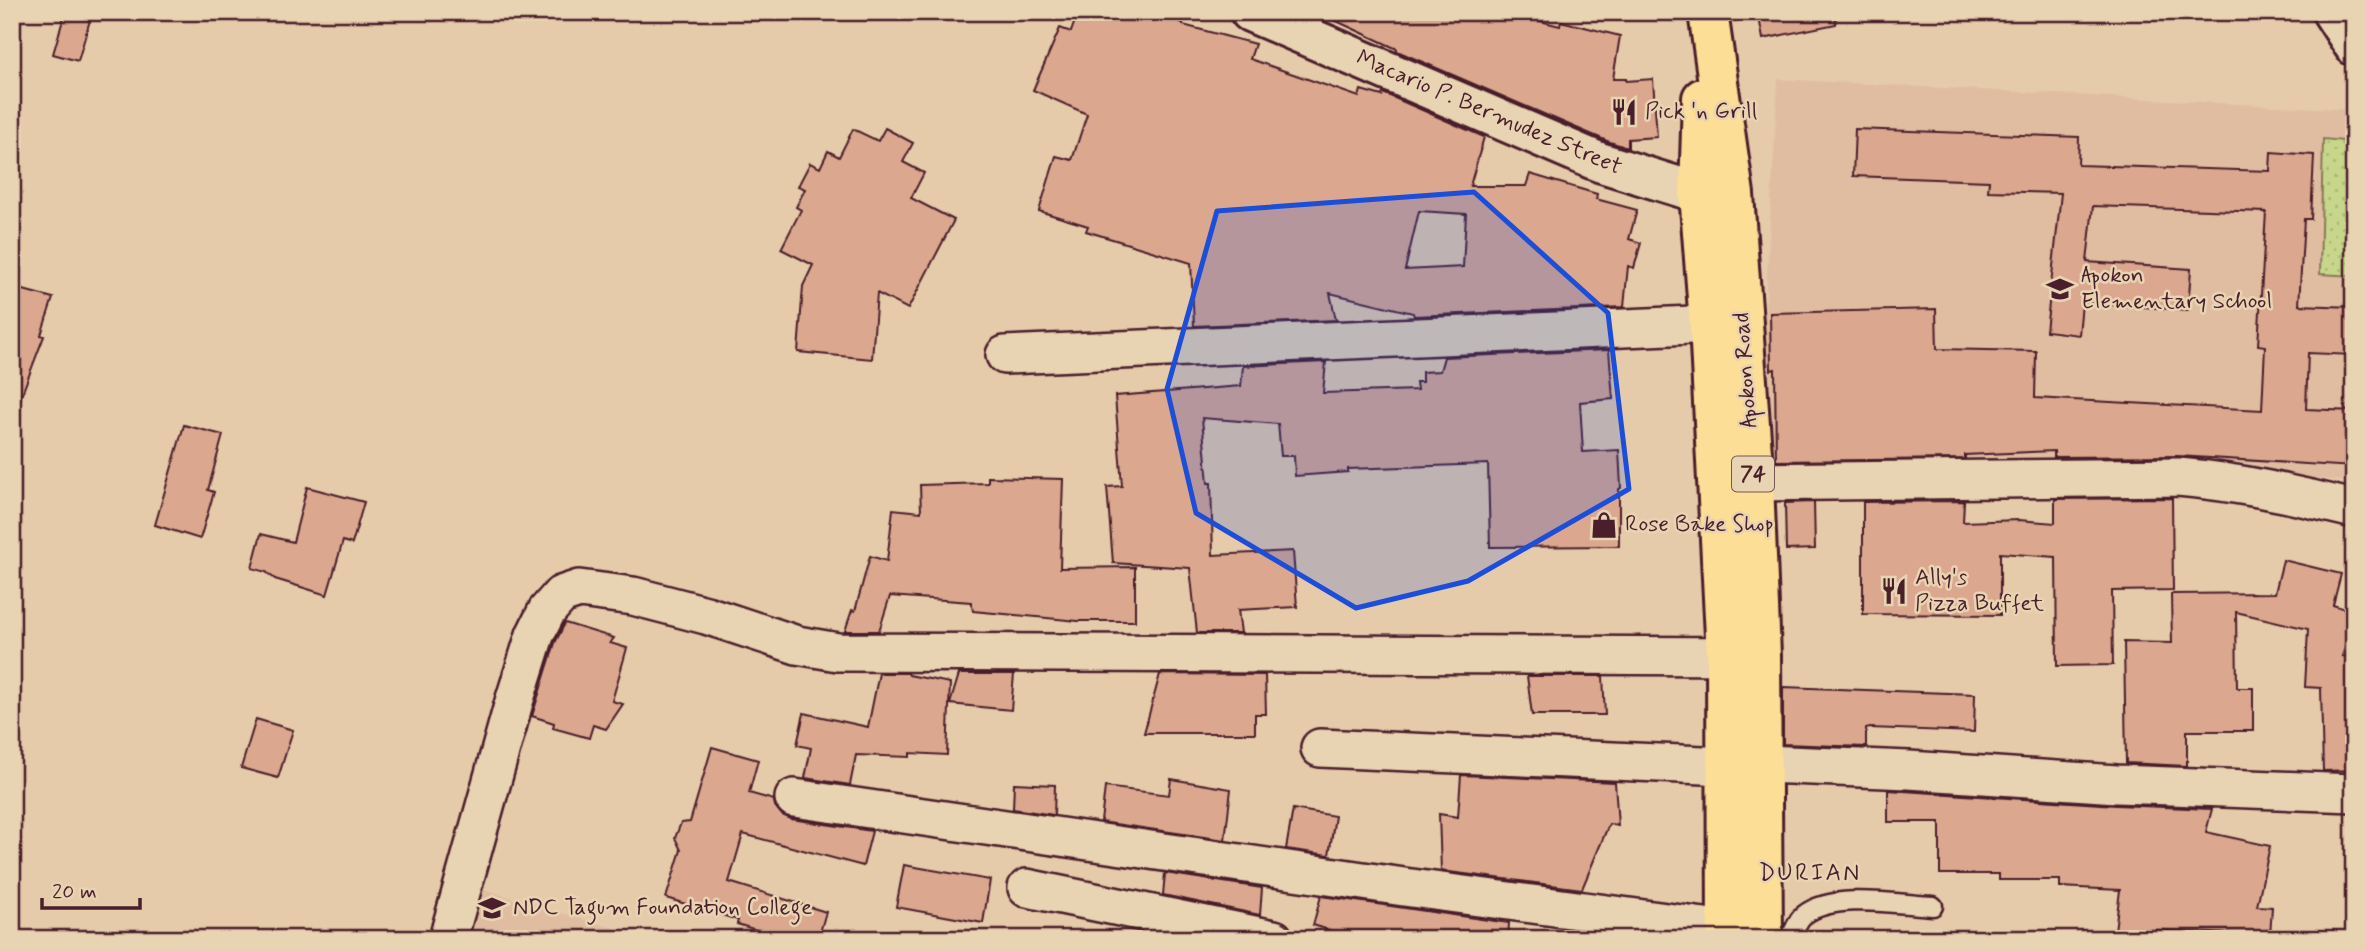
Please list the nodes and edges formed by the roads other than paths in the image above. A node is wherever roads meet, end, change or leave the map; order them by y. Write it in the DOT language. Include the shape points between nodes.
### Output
graph roads {
  1 [pos="1250,12"];
  2 [pos="1706,12"];
  3 [pos="2332,12"];
  4 [pos="2354,46"];
  5 [pos="1716,194"];
  6 [pos="1726,323"];
  7 [pos="1004,355"];
  8 [pos="1754,482"];
  9 [pos="2354,509"];
  10 [pos="1744,656"];
  11 [pos="1320,748"];
  12 [pos="1745,765"];
  13 [pos="2354,793"];
  14 [pos="794,799"];
  15 [pos="1027,888"];
  16 [pos="1933,906"];
  17 [pos="1739,936"];
  18 [pos="448,939"];
  19 [pos="1274,939"];
  20 [pos="1790,939"];
  1 -- 5 [label="main road, Macario P. Bermudez Street" via="1599,162"];
  2 -- 5 [label="highway, Apokon Road / 74"];
  3 -- 4 [label="main road"];
  5 -- 6 [label="highway, Apokon Road / 74"];
  6 -- 7 [label="street"];
  6 -- 8 [label="highway, Apokon Road / 74"];
  6 -- 10 [label="highway, Apokon Road / 74"];
  8 -- 9 [label="street" via="2178,477 2269,488"];
  8 -- 10 [label="highway, Apokon Road / 74"];
  10 -- 12 [label="highway, Apokon Road / 74"];
  10 -- 18 [label="street" via="838,652 797,645 633,596 579,589 561,595 535,635"];
  11 -- 12 [label="street"];
  12 -- 13 [label="street"];
  12 -- 17 [label="highway, Apokon Road / 74"];
  14 -- 17 [label="street"];
  15 -- 19 [label="street"];
  16 -- 20 [label="lane" via="1839,901 1802,916"];
}
